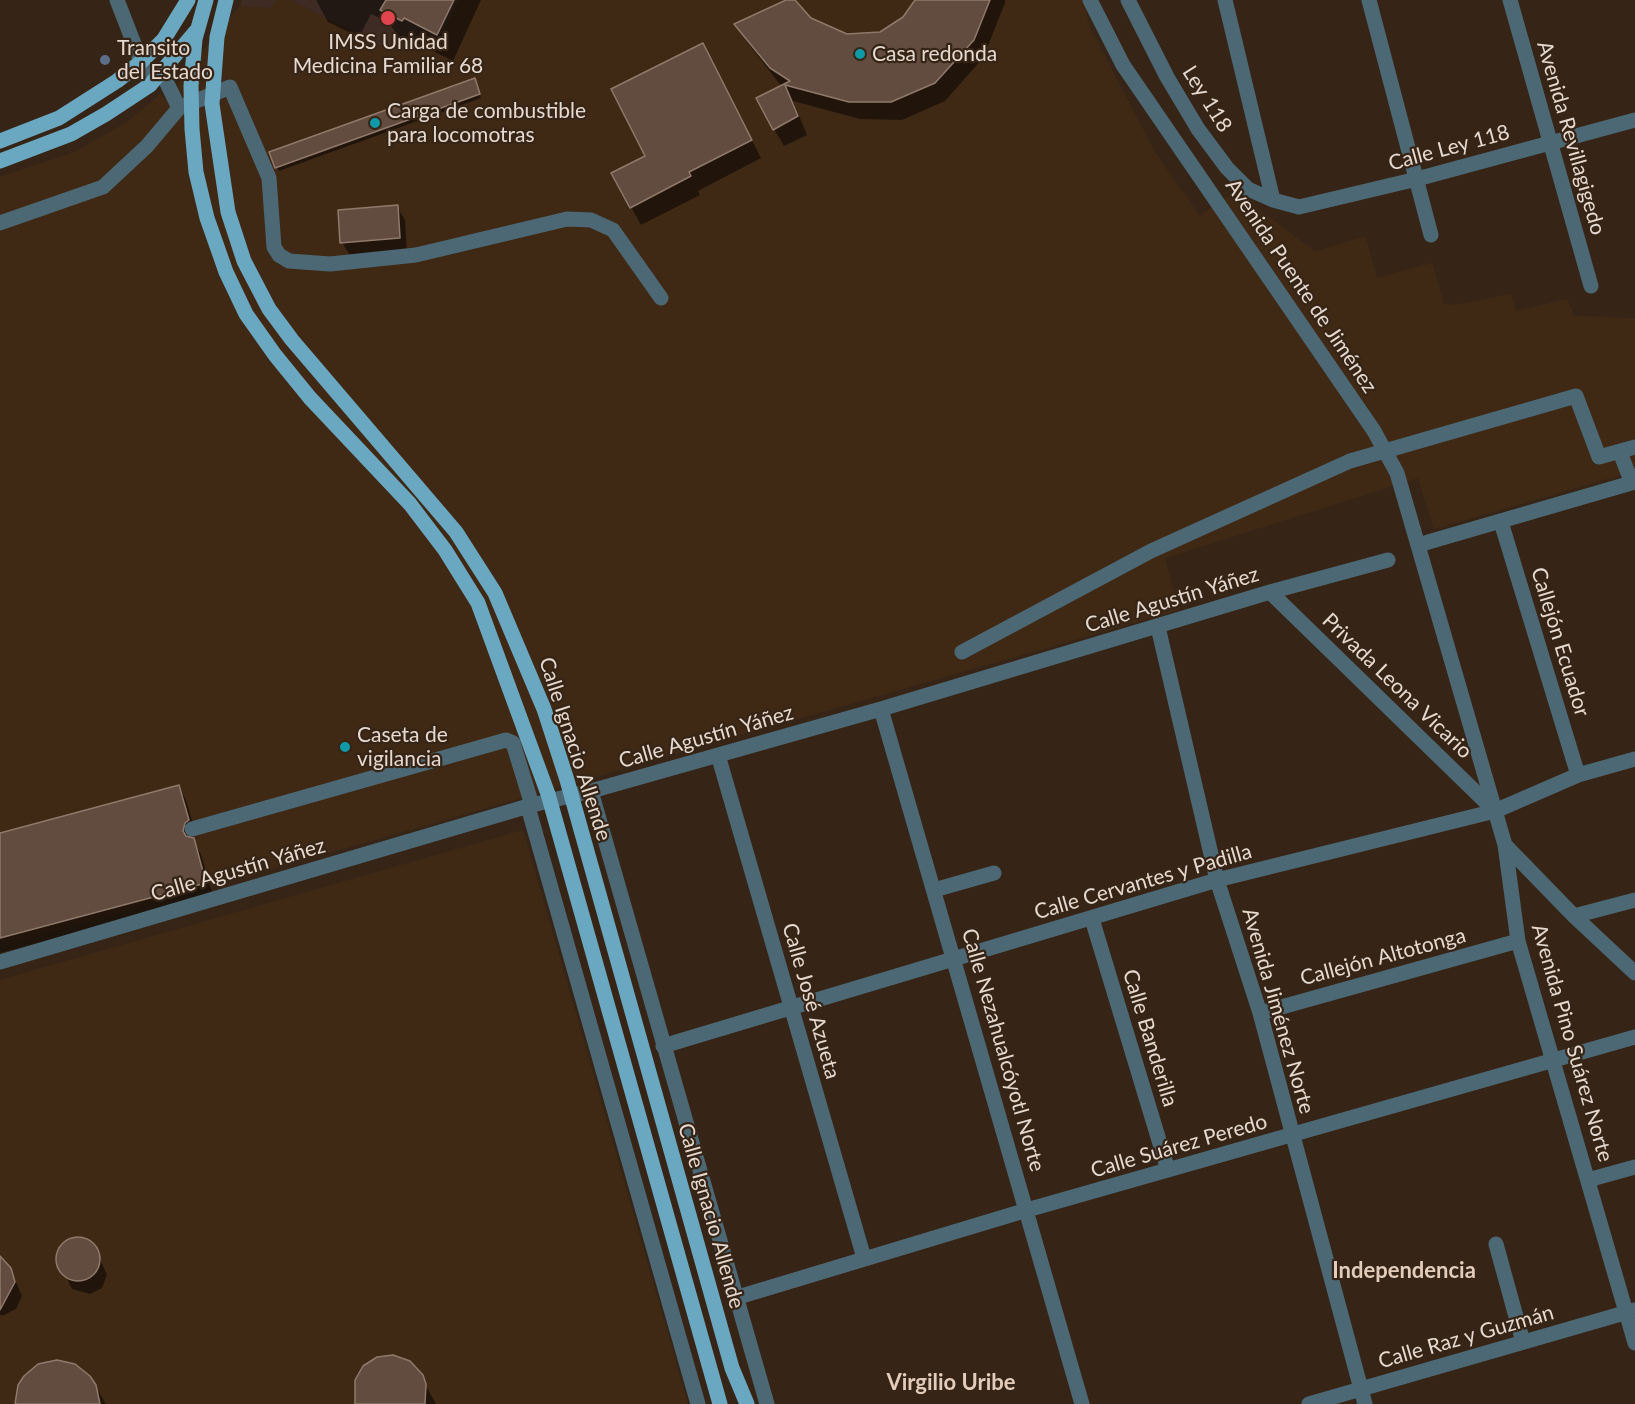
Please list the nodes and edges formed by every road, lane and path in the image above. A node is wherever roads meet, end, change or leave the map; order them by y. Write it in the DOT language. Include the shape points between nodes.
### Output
graph roads {
  1 [pos="117,0"];
  2 [pos="188,0"];
  3 [pos="206,0"];
  4 [pos="219,0"];
  5 [pos="226,0"];
  6 [pos="1090,0"];
  7 [pos="1128,0"];
  8 [pos="1226,0"];
  9 [pos="1369,0"];
  10 [pos="1510,0"];
  11 [pos="141,62"];
  12 [pos="162,73"];
  13 [pos="150,85"];
  14 [pos="179,108"];
  15 [pos="1635,120"];
  16 [pos="0,141"];
  17 [pos="1549,143"];
  18 [pos="0,161"];
  19 [pos="1417,178"];
  20 [pos="1273,200"];
  21 [pos="0,223"];
  22 [pos="1431,236"];
  23 [pos="1591,286"];
  24 [pos="661,298"];
  25 [pos="1628,449"];
  26 [pos="1635,481"];
  27 [pos="1501,522"];
  28 [pos="1418,545"];
  29 [pos="1388,560"];
  30 [pos="1270,592"];
  31 [pos="1158,627"];
  32 [pos="962,652"];
  33 [pos="881,709"];
  34 [pos="718,755"];
  35 [pos="1635,759"];
  36 [pos="1578,775"];
  37 [pos="591,791"];
  38 [pos="530,806"];
  39 [pos="1496,811"];
  40 [pos="192,829"];
  41 [pos="1505,845"];
  42 [pos="994,873"];
  43 [pos="1217,880"];
  44 [pos="934,891"];
  45 [pos="1635,900"];
  46 [pos="1574,916"];
  47 [pos="1092,919"];
  48 [pos="1518,941"];
  49 [pos="955,959"];
  50 [pos="0,962"];
  51 [pos="1635,973"];
  52 [pos="792,1007"];
  53 [pos="1260,1012"];
  54 [pos="1635,1037"];
  55 [pos="663,1046"];
  56 [pos="1553,1060"];
  57 [pos="1293,1136"];
  58 [pos="1635,1167"];
  59 [pos="1168,1170"];
  60 [pos="1588,1180"];
  61 [pos="1027,1210"];
  62 [pos="1496,1244"];
  63 [pos="864,1258"];
  64 [pos="735,1298"];
  65 [pos="1631,1311"];
  66 [pos="1523,1342"];
  67 [pos="1635,1343"];
  68 [pos="1363,1397"];
  69 [pos="698,1404"];
  70 [pos="720,1404"];
  71 [pos="747,1404"];
  72 [pos="767,1404"];
  73 [pos="1082,1404"];
  74 [pos="1309,1404"];
  1 -- 11 [label="street"];
  2 -- 11 [label="main road" via="164,39"];
  3 -- 70 [label="main road, Calle Ignacio Allende" via="195,39 192,129 196,172 226,272 246,314 275,355 410,504 478,603 548,794"];
  4 -- 12 [label="main road"];
  5 -- 71 [label="main road, Calle Ignacio Allende" via="217,37 213,104 228,212 244,261 269,309 292,340 456,532 499,603 544,709 567,780 732,1368"];
  6 -- 28 [label="street, Avenida Puente de Jiménez" via="1123,65 1374,431 1397,474"];
  7 -- 20 [label="street, Ley 118" via="1198,129 1248,189"];
  8 -- 20 [label="street"];
  9 -- 19 [label="street"];
  10 -- 17 [label="street, Avenida Revillagigedo"];
  11 -- 13 [label="street"];
  11 -- 16 [label="main road" via="59,118"];
  12 -- 13 [label="main road"];
  12 -- 14 [label="street"];
  13 -- 18 [label="main road" via="71,134"];
  14 -- 21 [label="street" via="147,146 103,186"];
  14 -- 24 [label="street" via="230,87 269,178 274,246 279,255 290,261 330,264 416,255 567,219 591,220 613,230"];
  15 -- 17 [label="street, Calle Ley 118"];
  17 -- 19 [label="street, Calle Ley 118"];
  17 -- 23 [label="street, Avenida Revillagigedo"];
  19 -- 20 [label="street, Calle Ley 118" via="1299,207"];
  19 -- 22 [label="street"];
  25 -- 26 [label="street" via="1628,473"];
  25 -- 32 [label="street" via="1599,457 1576,396 1350,461 1150,551"];
  26 -- 27 [label="street"];
  27 -- 28 [label="street"];
  27 -- 36 [label="street, Callejón Ecuador"];
  28 -- 39 [label="street, Avenida Pino Suárez Norte"];
  29 -- 30 [label="street, Calle Agustín Yáñez"];
  30 -- 31 [label="street, Calle Agustín Yáñez"];
  30 -- 39 [label="street, Privada Leona Vicario"];
  31 -- 33 [label="street, Calle Agustín Yáñez"];
  31 -- 43 [label="street, Avenida Jiménez Norte"];
  33 -- 34 [label="street, Calle Agustín Yáñez"];
  33 -- 44 [label="street, Calle Nezahualcóyotl Norte"];
  34 -- 37 [label="street, Calle Agustín Yáñez"];
  34 -- 52 [label="street, Calle José Azueta"];
  35 -- 36 [label="street, Calle Cervantes y Padilla"];
  36 -- 39 [label="street, Calle Cervantes y Padilla"];
  37 -- 38 [label="street, Calle Agustín Yáñez"];
  37 -- 55 [label="street, Calle Ignacio Allende"];
  38 -- 40 [label="street" via="513,743 506,740"];
  38 -- 50 [label="street, Calle Agustín Yáñez"];
  38 -- 69 [label="street"];
  39 -- 41 [label="street, Avenida Pino Suárez Norte"];
  39 -- 43 [label="street, Calle Cervantes y Padilla"];
  41 -- 46 [label="street"];
  41 -- 48 [label="street, Avenida Pino Suárez Norte"];
  42 -- 44 [label="street"];
  43 -- 47 [label="street, Calle Cervantes y Padilla"];
  43 -- 53 [label="street, Avenida Jiménez Norte"];
  44 -- 49 [label="street, Calle Nezahualcóyotl Norte"];
  45 -- 46 [label="street"];
  46 -- 51 [label="street"];
  47 -- 49 [label="street, Calle Cervantes y Padilla"];
  47 -- 59 [label="street, Calle Banderilla"];
  48 -- 53 [label="street, Callejón Altotonga"];
  48 -- 56 [label="street, Avenida Pino Suárez Norte"];
  49 -- 52 [label="street, Calle Cervantes y Padilla"];
  49 -- 61 [label="street, Calle Nezahualcóyotl Norte"];
  52 -- 55 [label="street, Calle Cervantes y Padilla"];
  52 -- 63 [label="street, Calle José Azueta"];
  53 -- 57 [label="street, Avenida Jiménez Norte"];
  54 -- 56 [label="street, Calle Suárez Peredo"];
  55 -- 64 [label="street, Calle Ignacio Allende"];
  56 -- 57 [label="street, Calle Suárez Peredo"];
  56 -- 60 [label="street, Avenida Pino Suárez Norte"];
  57 -- 59 [label="street, Calle Suárez Peredo"];
  57 -- 68 [label="street, Avenida Jiménez Norte"];
  58 -- 60 [label="street"];
  59 -- 61 [label="street, Calle Suárez Peredo"];
  60 -- 65 [label="street, Avenida Pino Suárez Norte"];
  61 -- 63 [label="street, Calle Suárez Peredo"];
  61 -- 73 [label="street, Calle Nezahualcóyotl Norte"];
  62 -- 66 [label="street"];
  63 -- 64 [label="street, Calle Suárez Peredo"];
  64 -- 72 [label="street, Calle Ignacio Allende"];
  65 -- 66 [label="street, Calle Raz y Guzmán"];
  65 -- 67 [label="street, Avenida Pino Suárez Norte"];
  66 -- 68 [label="street, Calle Raz y Guzmán"];
  68 -- 74 [label="street, Calle Raz y Guzmán"];
}
